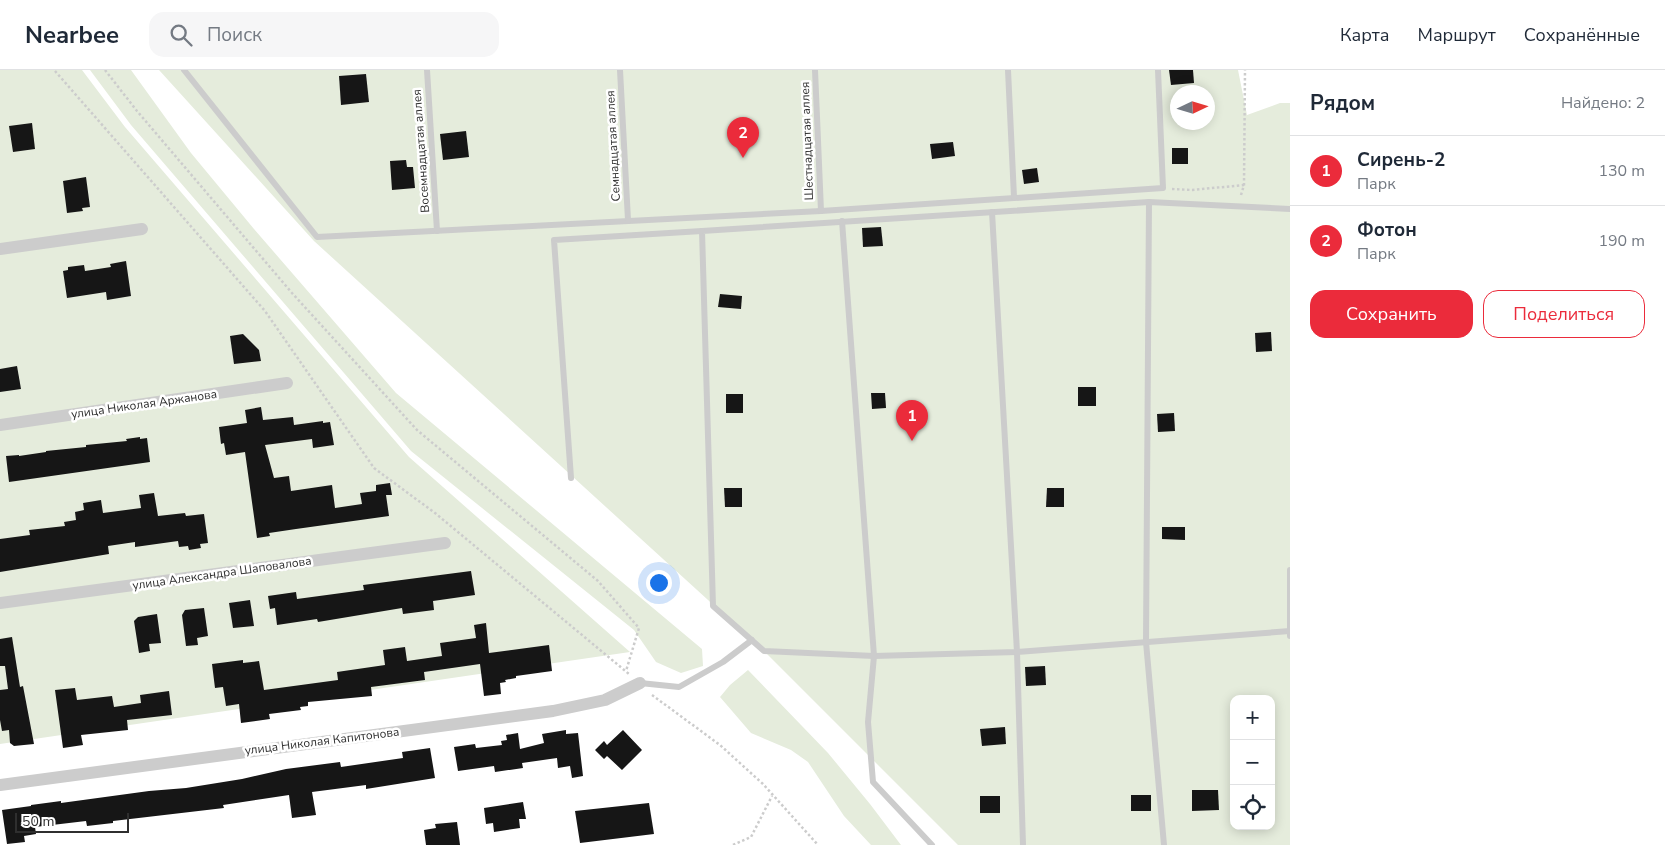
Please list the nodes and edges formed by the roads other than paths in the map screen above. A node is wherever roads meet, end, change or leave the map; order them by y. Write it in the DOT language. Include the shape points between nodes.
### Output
graph roads {
  1 [pos="184,70"];
  2 [pos="427,70"];
  3 [pos="620,70"];
  4 [pos="815,70"];
  5 [pos="1008,70"];
  6 [pos="1158,70"];
  7 [pos="1014,197"];
  8 [pos="1149,202"];
  9 [pos="1290,209"];
  10 [pos="822,211"];
  11 [pos="992,212"];
  12 [pos="628,220"];
  13 [pos="842,221"];
  14 [pos="142,229"];
  15 [pos="437,231"];
  16 [pos="702,231"];
  17 [pos="0,249"];
  18 [pos="287,383"];
  19 [pos="0,425"];
  20 [pos="571,478"];
  21 [pos="445,543"];
  22 [pos="1290,570"];
  23 [pos="0,603"];
  24 [pos="1290,631"];
  25 [pos="1290,636"];
  26 [pos="752,640"];
  27 [pos="1146,642"];
  28 [pos="1017,652"];
  29 [pos="874,656"];
  30 [pos="640,683"];
  31 [pos="0,785"];
  32 [pos="932,845"];
  33 [pos="1023,845"];
  34 [pos="1164,845"];
  1 -- 15 [label="lane" via="317,236"];
  2 -- 15 [label="lane, Восемнадцатая аллея"];
  3 -- 12 [label="lane, Семнадцатая аллея"];
  4 -- 10 [label="lane, Шестнадцатая аллея"];
  5 -- 7 [label="lane"];
  6 -- 7 [label="lane" via="1163,188"];
  7 -- 10 [label="lane"];
  8 -- 9 [label="lane"];
  8 -- 11 [label="lane"];
  8 -- 27 [label="lane"];
  10 -- 12 [label="lane"];
  11 -- 13 [label="lane"];
  11 -- 28 [label="lane"];
  12 -- 15 [label="lane"];
  13 -- 16 [label="lane"];
  13 -- 29 [label="lane"];
  14 -- 17 [label="street"];
  16 -- 20 [label="lane" via="554,240"];
  16 -- 26 [label="lane" via="713,606"];
  18 -- 19 [label="street, улица Николая Аржанова"];
  21 -- 23 [label="street, улица Александра Шаповалова"];
  22 -- 24 [label="lane"];
  24 -- 25 [label="lane"];
  24 -- 27 [label="lane"];
  26 -- 29 [label="lane" via="764,651"];
  26 -- 30 [label="lane" via="723,662 679,687"];
  27 -- 28 [label="lane"];
  27 -- 34 [label="lane"];
  28 -- 29 [label="lane"];
  28 -- 33 [label="lane"];
  29 -- 32 [label="lane" via="868,722 873,782"];
  30 -- 31 [label="street, улица Николая Капитонова" via="605,700 553,711"];
}
